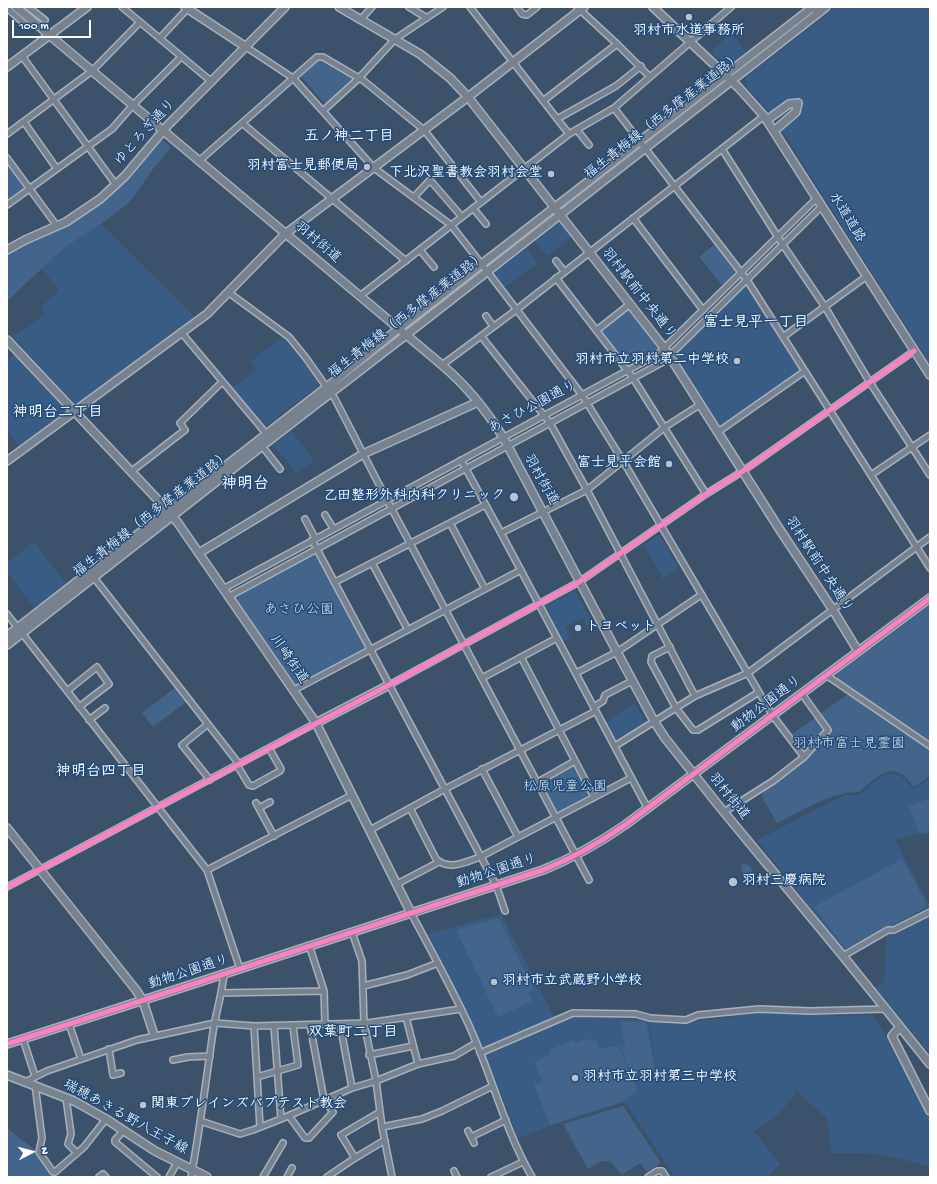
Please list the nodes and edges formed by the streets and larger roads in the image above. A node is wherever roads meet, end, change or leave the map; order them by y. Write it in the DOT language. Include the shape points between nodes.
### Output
graph roads {
  1 [pos="16,7"];
  2 [pos="28,7"];
  3 [pos="87,7"];
  4 [pos="122,7"];
  5 [pos="285,7"];
  6 [pos="340,7"];
  7 [pos="372,7"];
  8 [pos="409,7"];
  9 [pos="443,7"];
  10 [pos="470,7"];
  11 [pos="517,7"];
  12 [pos="537,7"];
  13 [pos="653,7"];
  14 [pos="730,7"];
  15 [pos="826,7"];
  16 [pos="7,8"];
  17 [pos="187,8"];
  18 [pos="580,8"];
  19 [pos="816,10"];
  20 [pos="427,18"];
  21 [pos="361,19"];
  22 [pos="45,20"];
  23 [pos="140,22"];
  24 [pos="39,26"];
  25 [pos="49,35"];
  26 [pos="160,38"];
  27 [pos="395,39"];
  28 [pos="691,42"];
  29 [pos="617,44"];
  30 [pos="246,47"];
  31 [pos="22,56"];
  32 [pos="181,57"];
  33 [pos="513,62"];
  34 [pos="641,66"];
  35 [pos="7,67"];
  36 [pos="92,71"];
  37 [pos="726,75"];
  38 [pos="650,77"];
  39 [pos="293,78"];
  40 [pos="359,78"];
  41 [pos="732,81"];
  42 [pos="212,82"];
  43 [pos="468,97"];
  44 [pos="53,99"];
  45 [pos="543,101"];
  46 [pos="133,105"];
  47 [pos="614,108"];
  48 [pos="323,111"];
  49 [pos="765,118"];
  50 [pos="557,120"];
  51 [pos="24,122"];
  52 [pos="242,123"];
  53 [pos="424,130"];
  54 [pos="577,130"];
  55 [pos="164,131"];
  56 [pos="774,131"];
  57 [pos="7,134"];
  58 [pos="570,134"];
  59 [pos="640,142"];
  60 [pos="590,145"];
  61 [pos="88,147"];
  62 [pos="645,148"];
  63 [pos="722,149"];
  64 [pos="7,158"];
  65 [pos="199,161"];
  66 [pos="374,168"];
  67 [pos="57,169"];
  68 [pos="524,169"];
  69 [pos="116,185"];
  70 [pos="674,186"];
  71 [pos="30,189"];
  72 [pos="414,197"];
  73 [pos="332,198"];
  74 [pos="817,198"];
  75 [pos="481,202"];
  76 [pos="7,205"];
  77 [pos="822,206"];
  78 [pos="473,208"];
  79 [pos="555,208"];
  80 [pos="560,215"];
  81 [pos="462,217"];
  82 [pos="633,218"];
  83 [pos="486,224"];
  84 [pos="451,225"];
  85 [pos="57,226"];
  86 [pos="285,234"];
  87 [pos="778,236"];
  88 [pos="783,245"];
  89 [pos="7,250"];
  90 [pos="420,250"];
  91 [pos="589,252"];
  92 [pos="406,261"];
  93 [pos="556,261"];
  94 [pos="482,265"];
  95 [pos="434,267"];
  96 [pos="487,271"];
  97 [pos="564,271"];
  98 [pos="741,273"];
  99 [pos="867,276"];
  100 [pos="556,278"];
  101 [pos="747,280"];
  102 [pos="228,292"];
  103 [pos="360,296"];
  104 [pos="630,304"];
  105 [pos="825,307"];
  106 [pos="516,310"];
  107 [pos="703,310"];
  108 [pos="486,316"];
  109 [pos="494,326"];
  110 [pos="398,329"];
  111 [pos="597,330"];
  112 [pos="181,332"];
  113 [pos="406,335"];
  114 [pos="482,336"];
  115 [pos="783,336"];
  116 [pos="7,340"];
  117 [pos="665,349"];
  118 [pos="914,351"];
  119 [pos="670,356"];
  120 [pos="442,365"];
  121 [pos="627,371"];
  122 [pos="805,371"];
  123 [pos="930,376"];
  124 [pos="633,378"];
  125 [pos="869,381"];
  126 [pos="222,382"];
  127 [pos="329,390"];
  128 [pos="582,394"];
  129 [pos="478,402"];
  130 [pos="588,402"];
  131 [pos="701,404"];
  132 [pos="829,410"];
  133 [pos="74,411"];
  134 [pos="545,415"];
  135 [pos="550,423"];
  136 [pos="665,427"];
  137 [pos="718,432"];
  138 [pos="930,435"];
  139 [pos="269,436"];
  140 [pos="503,437"];
  141 [pos="507,445"];
  142 [pos="262,446"];
  143 [pos="912,447"];
  144 [pos="363,454"];
  145 [pos="461,460"];
  146 [pos="7,461"];
  147 [pos="623,461"];
  148 [pos="465,468"];
  149 [pos="280,469"];
  150 [pos="132,471"];
  151 [pos="743,471"];
  152 [pos="930,475"];
  153 [pos="871,476"];
  154 [pos="587,490"];
  155 [pos="706,494"];
  156 [pos="387,500"];
  157 [pos="485,505"];
  158 [pos="392,508"];
  159 [pos="543,512"];
  160 [pos="170,513"];
  161 [pos="325,515"];
  162 [pos="305,519"];
  163 [pos="450,523"];
  164 [pos="661,526"];
  165 [pos="333,528"];
  166 [pos="502,533"];
  167 [pos="930,537"];
  168 [pos="314,539"];
  169 [pos="410,543"];
  170 [pos="917,547"];
  171 [pos="316,548"];
  172 [pos="198,553"];
  173 [pos="620,554"];
  174 [pos="372,563"];
  175 [pos="930,568"];
  176 [pos="521,570"];
  177 [pos="92,574"];
  178 [pos="335,582"];
  179 [pos="579,582"];
  180 [pos="223,589"];
  181 [pos="485,589"];
  182 [pos="701,595"];
  183 [pos="228,596"];
  184 [pos="930,598"];
  185 [pos="539,604"];
  186 [pos="446,610"];
  187 [pos="832,610"];
  188 [pos="7,614"];
  189 [pos="658,625"];
  190 [pos="20,630"];
  191 [pos="408,630"];
  192 [pos="7,636"];
  193 [pos="558,638"];
  194 [pos="464,644"];
  195 [pos="7,645"];
  196 [pos="670,647"];
  197 [pos="371,649"];
  198 [pos="858,651"];
  199 [pos="617,652"];
  200 [pos="521,657"];
  201 [pos="576,673"];
  202 [pos="748,673"];
  203 [pos="826,675"];
  204 [pos="482,678"];
  205 [pos="632,681"];
  206 [pos="389,685"];
  207 [pos="294,690"];
  208 [pos="67,691"];
  209 [pos="759,692"];
  210 [pos="802,694"];
  211 [pos="695,696"];
  212 [pos="79,707"];
  213 [pos="105,708"];
  214 [pos="676,708"];
  215 [pos="595,709"];
  216 [pos="773,716"];
  217 [pos="89,720"];
  218 [pos="654,721"];
  219 [pos="316,723"];
  220 [pos="208,724"];
  221 [pos="559,730"];
  222 [pos="614,746"];
  223 [pos="930,746"];
  224 [pos="269,748"];
  225 [pos="521,750"];
  226 [pos="804,757"];
  227 [pos="575,761"];
  228 [pos="238,764"];
  229 [pos="482,770"];
  230 [pos="693,774"];
  231 [pos="631,778"];
  232 [pos="210,780"];
  233 [pos="538,782"];
  234 [pos="445,789"];
  235 [pos="352,795"];
  236 [pos="594,797"];
  237 [pos="270,802"];
  238 [pos="157,808"];
  239 [pos="410,808"];
  240 [pos="648,809"];
  241 [pos="724,812"];
  242 [pos="556,817"];
  243 [pos="7,828"];
  244 [pos="370,830"];
  245 [pos="274,836"];
  246 [pos="518,837"];
  247 [pos="576,855"];
  248 [pos="480,857"];
  249 [pos="440,862"];
  250 [pos="40,869"];
  251 [pos="207,870"];
  252 [pos="589,880"];
  253 [pos="397,884"];
  254 [pos="496,885"];
  255 [pos="7,887"];
  256 [pos="505,911"];
  257 [pos="930,912"];
  258 [pos="412,913"];
  259 [pos="352,932"];
  260 [pos="309,945"];
  261 [pos="843,956"];
  262 [pos="438,963"];
  263 [pos="240,969"];
  264 [pos="224,974"];
  265 [pos="363,986"];
  266 [pos="324,991"];
  267 [pos="221,993"];
  268 [pos="143,1001"];
  269 [pos="886,1009"];
  270 [pos="461,1010"];
  271 [pos="406,1017"];
  272 [pos="215,1022"];
  273 [pos="364,1023"];
  274 [pos="69,1024"];
  275 [pos="325,1024"];
  276 [pos="340,1024"];
  277 [pos="310,1025"];
  278 [pos="254,1026"];
  279 [pos="274,1026"];
  280 [pos="293,1026"];
  281 [pos="900,1027"];
  282 [pos="154,1035"];
  283 [pos="23,1039"];
  284 [pos="476,1042"];
  285 [pos="7,1044"];
  286 [pos="413,1046"];
  287 [pos="109,1049"];
  288 [pos="480,1053"];
  289 [pos="210,1056"];
  290 [pos="369,1056"];
  291 [pos="81,1060"];
  292 [pos="173,1060"];
  293 [pos="418,1064"];
  294 [pos="930,1064"];
  295 [pos="278,1072"];
  296 [pos="121,1073"];
  297 [pos="7,1075"];
  298 [pos="37,1075"];
  299 [pos="257,1077"];
  300 [pos="376,1081"];
  301 [pos="25,1082"];
  302 [pos="36,1086"];
  303 [pos="493,1086"];
  304 [pos="352,1088"];
  305 [pos="66,1098"];
  306 [pos="324,1100"];
  307 [pos="930,1111"];
  308 [pos="380,1112"];
  309 [pos="289,1116"];
  310 [pos="106,1119"];
  311 [pos="281,1120"];
  312 [pos="506,1120"];
  313 [pos="200,1121"];
  314 [pos="260,1127"];
  315 [pos="382,1127"];
  316 [pos="124,1130"];
  317 [pos="468,1131"];
  318 [pos="471,1137"];
  319 [pos="385,1140"];
  320 [pos="283,1143"];
  321 [pos="474,1143"];
  322 [pos="77,1153"];
  323 [pos="355,1158"];
  324 [pos="523,1162"];
  325 [pos="177,1163"];
  326 [pos="292,1168"];
  327 [pos="454,1171"];
  328 [pos="192,1173"];
  329 [pos="99,1177"];
  330 [pos="106,1177"];
  331 [pos="157,1177"];
  332 [pos="169,1177"];
  333 [pos="207,1177"];
  334 [pos="263,1177"];
  335 [pos="286,1177"];
  336 [pos="327,1177"];
  337 [pos="392,1177"];
  338 [pos="457,1177"];
  339 [pos="491,1177"];
  340 [pos="532,1177"];
  341 [pos="648,1177"];
  342 [pos="666,1177"];
  1 -- 24 [label="street, 羽村街道"];
  2 -- 22 [label="street"];
  3 -- 25 [label="street"];
  4 -- 23 [label="street"];
  5 -- 30 [label="street, ゆとろぎ通り"];
  6 -- 21 [label="street, 羽村駅前中央通り"];
  7 -- 21 [label="street"];
  8 -- 20 [label="street"];
  9 -- 20 [label="street"];
  10 -- 33 [label="street"];
  11 -- 12 [label="street" via="522,14 527,15"];
  13 -- 28 [label="street, 水道道路"];
  14 -- 28 [label="street"];
  15 -- 19 [label="street, 福生青梅線（西多摩産業道路）"];
  16 -- 24 [label="street" via="26,25"];
  17 -- 26 [label="street"];
  17 -- 30 [label="street"];
  18 -- 29 [label="street"];
  18 -- 33 [label="street"];
  19 -- 37 [label="street, 福生青梅線（西多摩産業道路）"];
  19 -- 41 [label="street, 福生青梅線（西多摩産業道路）"];
  20 -- 27 [label="street"];
  21 -- 27 [label="street, 羽村駅前中央通り"];
  23 -- 26 [label="street"];
  23 -- 36 [label="street"];
  24 -- 25 [label="street, 羽村街道"];
  25 -- 31 [label="street"];
  25 -- 36 [label="street, 羽村街道"];
  26 -- 32 [label="street"];
  27 -- 40 [label="street"];
  27 -- 43 [label="street, 羽村駅前中央通り" via="432,63"];
  28 -- 37 [label="street, 水道道路"];
  28 -- 38 [label="street"];
  29 -- 34 [label="street"];
  29 -- 45 [label="street"];
  30 -- 39 [label="street"];
  30 -- 42 [label="street, ゆとろぎ通り"];
  31 -- 35 [label="street"];
  31 -- 44 [label="street"];
  32 -- 42 [label="street"];
  32 -- 46 [label="street"];
  33 -- 43 [label="street"];
  33 -- 45 [label="street"];
  34 -- 38 [label="street"];
  34 -- 50 [label="street" via="616,86"];
  36 -- 44 [label="street"];
  36 -- 46 [label="street, 羽村街道"];
  37 -- 41 [label="street, 水道道路"];
  37 -- 59 [label="street, 福生青梅線（西多摩産業道路）"];
  38 -- 47 [label="street"];
  39 -- 40 [label="street" via="318,57 323,57"];
  39 -- 48 [label="street"];
  39 -- 52 [label="street"];
  40 -- 48 [label="street"];
  40 -- 53 [label="street"];
  41 -- 49 [label="street, 水道道路"];
  41 -- 62 [label="street, 福生青梅線（西多摩産業道路）"];
  42 -- 55 [label="street, ゆとろぎ通り"];
  43 -- 53 [label="street"];
  43 -- 68 [label="street, 羽村駅前中央通り"];
  44 -- 51 [label="street"];
  44 -- 61 [label="street"];
  45 -- 50 [label="street"];
  46 -- 55 [label="street, 羽村街道"];
  46 -- 61 [label="street" via="112,129"];
  47 -- 54 [label="street"];
  47 -- 59 [label="street"];
  48 -- 66 [label="street"];
  49 -- 56 [label="street, 水道道路"];
  49 -- 56 [label="street" via="790,104 798,103 796,112"];
  49 -- 63 [label="street"];
  50 -- 58 [label="street"];
  51 -- 57 [label="street"];
  51 -- 67 [label="street"];
  52 -- 65 [label="street"];
  52 -- 73 [label="street"];
  53 -- 66 [label="street"];
  53 -- 75 [label="street"];
  54 -- 58 [label="street"];
  54 -- 60 [label="street"];
  55 -- 65 [label="street, 羽村街道"];
  55 -- 69 [label="street, ゆとろぎ通り"];
  56 -- 74 [label="street, 水道道路"];
  58 -- 68 [label="street"];
  59 -- 62 [label="street"];
  59 -- 79 [label="street, 福生青梅線（西多摩産業道路）"];
  61 -- 67 [label="street"];
  61 -- 69 [label="street"];
  62 -- 70 [label="street"];
  62 -- 80 [label="street, 福生青梅線（西多摩産業道路）"];
  63 -- 70 [label="street"];
  63 -- 87 [label="street"];
  64 -- 71 [label="street"];
  65 -- 86 [label="street, 羽村街道"];
  66 -- 72 [label="street"];
  66 -- 73 [label="street"];
  67 -- 71 [label="street"];
  68 -- 75 [label="street"];
  68 -- 79 [label="street, 羽村駅前中央通り"];
  69 -- 85 [label="street, ゆとろぎ通り" via="89,207"];
  70 -- 82 [label="street"];
  70 -- 98 [label="street"];
  71 -- 76 [label="street"];
  71 -- 85 [label="street"];
  72 -- 81 [label="street" via="430,180"];
  72 -- 84 [label="street"];
  73 -- 86 [label="street"];
  73 -- 92 [label="street"];
  74 -- 77 [label="street, 水道道路"];
  74 -- 87 [label="street, あさひ公園通り"];
  75 -- 78 [label="street"];
  77 -- 88 [label="street, あさひ公園通り"];
  77 -- 99 [label="street, 水道道路"];
  78 -- 81 [label="street"];
  78 -- 83 [label="street"];
  79 -- 80 [label="street, 羽村駅前中央通り"];
  79 -- 94 [label="street, 福生青梅線（西多摩産業道路）"];
  80 -- 91 [label="street, 羽村駅前中央通り"];
  80 -- 96 [label="street, 福生青梅線（西多摩産業道路）"];
  81 -- 84 [label="street"];
  82 -- 91 [label="street"];
  82 -- 107 [label="street"];
  84 -- 90 [label="street"];
  84 -- 94 [label="street"];
  85 -- 89 [label="street, ゆとろぎ通り"];
  86 -- 102 [label="street"];
  86 -- 103 [label="street, 羽村街道"];
  87 -- 88 [label="street"];
  87 -- 98 [label="street, あさひ公園通り"];
  88 -- 101 [label="street, あさひ公園通り"];
  88 -- 105 [label="street"];
  90 -- 92 [label="street"];
  90 -- 95 [label="street"];
  91 -- 97 [label="street"];
  91 -- 104 [label="street, 羽村駅前中央通り"];
  92 -- 103 [label="street"];
  93 -- 97 [label="street"];
  94 -- 96 [label="street"];
  94 -- 110 [label="street, 福生青梅線（西多摩産業道路）"];
  96 -- 106 [label="street"];
  96 -- 113 [label="street, 福生青梅線（西多摩産業道路）"];
  97 -- 100 [label="street"];
  98 -- 101 [label="street"];
  98 -- 107 [label="street, あさひ公園通り"];
  99 -- 105 [label="street"];
  99 -- 118 [label="street, 水道道路"];
  100 -- 106 [label="street"];
  100 -- 111 [label="street"];
  101 -- 115 [label="street"];
  101 -- 119 [label="street, あさひ公園通り"];
  102 -- 112 [label="street" via="210,311"];
  102 -- 127 [label="street" via="286,334"];
  103 -- 110 [label="street, 羽村街道"];
  104 -- 111 [label="street"];
  104 -- 117 [label="street, 羽村駅前中央通り"];
  105 -- 115 [label="street"];
  105 -- 125 [label="street"];
  106 -- 109 [label="street"];
  106 -- 128 [label="street"];
  107 -- 117 [label="street, あさひ公園通り"];
  108 -- 109 [label="street"];
  109 -- 114 [label="street"];
  110 -- 113 [label="street, 羽村街道"];
  110 -- 127 [label="street, 福生青梅線（西多摩産業道路）"];
  111 -- 121 [label="street"];
  112 -- 126 [label="street"];
  112 -- 133 [label="street"];
  113 -- 120 [label="street, 羽村街道"];
  113 -- 127 [label="street, 福生青梅線（西多摩産業道路）"];
  114 -- 120 [label="street"];
  114 -- 134 [label="street"];
  115 -- 122 [label="street"];
  116 -- 133 [label="street, 川崎街道"];
  117 -- 119 [label="street, 羽村駅前中央通り"];
  117 -- 121 [label="street, あさひ公園通り"];
  118 -- 123 [label="street, 水道道路"];
  118 -- 125 [label="street"];
  119 -- 124 [label="street, あさひ公園通り"];
  119 -- 131 [label="street, 羽村駅前中央通り"];
  120 -- 129 [label="street, 羽村街道"];
  121 -- 124 [label="street"];
  121 -- 128 [label="street, あさひ公園通り"];
  122 -- 132 [label="street"];
  122 -- 137 [label="street"];
  124 -- 130 [label="street, あさひ公園通り"];
  124 -- 136 [label="street"];
  125 -- 132 [label="street"];
  125 -- 143 [label="street"];
  126 -- 139 [label="street"];
  126 -- 150 [label="street" via="180,423 185,430"];
  127 -- 139 [label="street, 福生青梅線（西多摩産業道路）"];
  127 -- 144 [label="street"];
  128 -- 130 [label="street"];
  128 -- 134 [label="street, あさひ公園通り"];
  129 -- 140 [label="street, 羽村街道"];
  129 -- 144 [label="street"];
  130 -- 135 [label="street, あさひ公園通り"];
  130 -- 147 [label="street"];
  131 -- 136 [label="street"];
  131 -- 137 [label="street, 羽村駅前中央通り"];
  132 -- 151 [label="street"];
  132 -- 153 [label="street"];
  133 -- 146 [label="street"];
  133 -- 150 [label="street, 川崎街道"];
  134 -- 135 [label="street"];
  134 -- 140 [label="street, あさひ公園通り"];
  135 -- 141 [label="street, あさひ公園通り"];
  135 -- 154 [label="street"];
  136 -- 147 [label="street"];
  136 -- 155 [label="street"];
  137 -- 151 [label="street, 羽村駅前中央通り"];
  138 -- 143 [label="street"];
  139 -- 142 [label="street, 福生青梅線（西多摩産業道路）"];
  139 -- 160 [label="street, 福生青梅線（西多摩産業道路）"];
  140 -- 141 [label="street, 羽村街道"];
  140 -- 145 [label="street, あさひ公園通り"];
  141 -- 148 [label="street, あさひ公園通り"];
  141 -- 159 [label="street, 羽村街道"];
  142 -- 149 [label="street"];
  142 -- 160 [label="street, 福生青梅線（西多摩産業道路）"];
  143 -- 152 [label="street"];
  143 -- 153 [label="street"];
  144 -- 156 [label="street"];
  144 -- 172 [label="street"];
  145 -- 148 [label="street"];
  145 -- 156 [label="street, あさひ公園通り"];
  147 -- 154 [label="street"];
  147 -- 164 [label="street"];
  148 -- 157 [label="street"];
  148 -- 158 [label="street, あさひ公園通り"];
  150 -- 160 [label="street, 川崎街道"];
  151 -- 155 [label="street"];
  151 -- 187 [label="street, 羽村駅前中央通り"];
  153 -- 170 [label="street"];
  154 -- 159 [label="street"];
  154 -- 173 [label="street"];
  155 -- 164 [label="street"];
  156 -- 158 [label="street"];
  156 -- 165 [label="street, あさひ公園通り"];
  157 -- 163 [label="street"];
  157 -- 166 [label="street"];
  158 -- 169 [label="street"];
  158 -- 171 [label="street, あさひ公園通り"];
  159 -- 166 [label="street"];
  159 -- 179 [label="street, 羽村街道"];
  160 -- 172 [label="street, 川崎街道"];
  160 -- 177 [label="street, 福生青梅線（西多摩産業道路）"];
  161 -- 165 [label="street"];
  162 -- 168 [label="street"];
  163 -- 169 [label="street"];
  163 -- 181 [label="street"];
  164 -- 173 [label="street"];
  164 -- 182 [label="street"];
  165 -- 168 [label="street, あさひ公園通り"];
  166 -- 176 [label="street"];
  167 -- 170 [label="street"];
  168 -- 171 [label="street"];
  168 -- 180 [label="street, あさひ公園通り"];
  169 -- 174 [label="street"];
  169 -- 186 [label="street"];
  170 -- 175 [label="street"];
  170 -- 187 [label="street"];
  171 -- 178 [label="street"];
  171 -- 183 [label="street, あさひ公園通り"];
  172 -- 180 [label="street, 川崎街道"];
  173 -- 179 [label="street"];
  173 -- 189 [label="street"];
  174 -- 178 [label="street"];
  174 -- 191 [label="street"];
  176 -- 181 [label="street"];
  176 -- 185 [label="street"];
  177 -- 190 [label="street, 福生青梅線（西多摩産業道路）"];
  177 -- 220 [label="street"];
  178 -- 197 [label="street"];
  179 -- 185 [label="street"];
  179 -- 199 [label="street, 羽村街道"];
  180 -- 183 [label="street, 川崎街道"];
  181 -- 186 [label="street"];
  182 -- 189 [label="street"];
  182 -- 202 [label="street"];
  183 -- 207 [label="street, 川崎街道"];
  184 -- 198 [label="street, 動物公園通り"];
  185 -- 193 [label="street"];
  185 -- 194 [label="street"];
  186 -- 191 [label="street"];
  186 -- 194 [label="street"];
  187 -- 198 [label="street, 羽村駅前中央通り"];
  187 -- 202 [label="street"];
  188 -- 190 [label="street"];
  189 -- 196 [label="street"];
  189 -- 199 [label="street"];
  190 -- 192 [label="street, 福生青梅線（西多摩産業道路）"];
  190 -- 195 [label="street, 福生青梅線（西多摩産業道路）"];
  190 -- 208 [label="street"];
  191 -- 197 [label="street"];
  193 -- 200 [label="street"];
  193 -- 201 [label="street"];
  194 -- 204 [label="street"];
  194 -- 206 [label="street"];
  196 -- 211 [label="street"];
  196 -- 214 [label="street" via="652,656 651,662"];
  197 -- 206 [label="street"];
  197 -- 207 [label="street"];
  198 -- 203 [label="street, 動物公園通り"];
  199 -- 201 [label="street"];
  199 -- 205 [label="street, 羽村街道"];
  200 -- 204 [label="street"];
  200 -- 221 [label="street"];
  201 -- 215 [label="street"];
  202 -- 209 [label="street"];
  202 -- 211 [label="street"];
  203 -- 210 [label="street, 動物公園通り"];
  203 -- 223 [label="street"];
  204 -- 225 [label="street"];
  205 -- 215 [label="street" via="605,695"];
  205 -- 218 [label="street, 羽村街道"];
  206 -- 219 [label="street"];
  206 -- 234 [label="street"];
  207 -- 219 [label="street, 川崎街道"];
  208 -- 212 [label="street"];
  208 -- 212 [label="street" via="97,667 109,684"];
  209 -- 214 [label="street" via="698,730 693,730"];
  209 -- 216 [label="street"];
  210 -- 216 [label="street, 動物公園通り"];
  210 -- 226 [label="street" via="828,730"];
  211 -- 214 [label="street"];
  212 -- 217 [label="street"];
  213 -- 217 [label="street"];
  214 -- 218 [label="street"];
  215 -- 221 [label="street"];
  215 -- 222 [label="street"];
  216 -- 226 [label="street"];
  216 -- 230 [label="street, 動物公園通り"];
  217 -- 238 [label="street"];
  218 -- 222 [label="street"];
  218 -- 230 [label="street, 羽村街道"];
  219 -- 224 [label="street"];
  219 -- 235 [label="street, 川崎街道"];
  220 -- 228 [label="street"];
  220 -- 232 [label="street" via="182,745"];
  221 -- 225 [label="street"];
  221 -- 227 [label="street"];
  222 -- 231 [label="street"];
  224 -- 228 [label="street"];
  224 -- 228 [label="street" via="281,769 253,786 249,785"];
  225 -- 229 [label="street"];
  225 -- 233 [label="street"];
  226 -- 241 [label="street" via="774,781"];
  227 -- 233 [label="street"];
  227 -- 236 [label="street"];
  228 -- 232 [label="street"];
  229 -- 234 [label="street"];
  229 -- 246 [label="street"];
  230 -- 240 [label="street, 動物公園通り"];
  230 -- 241 [label="street, 羽村街道"];
  231 -- 236 [label="street"];
  231 -- 240 [label="street"];
  232 -- 238 [label="street"];
  233 -- 242 [label="street"];
  234 -- 239 [label="street"];
  234 -- 248 [label="street"];
  235 -- 244 [label="street, 川崎街道"];
  235 -- 245 [label="street"];
  236 -- 242 [label="street"];
  237 -- 245 [label="street" via="257,806"];
  238 -- 250 [label="street"];
  238 -- 251 [label="street"];
  239 -- 244 [label="street"];
  239 -- 249 [label="street" via="436,859"];
  240 -- 247 [label="street, 動物公園通り" via="600,843"];
  241 -- 261 [label="street, 羽村街道"];
  242 -- 246 [label="street"];
  242 -- 247 [label="street"];
  243 -- 250 [label="street"];
  244 -- 253 [label="street, 川崎街道"];
  245 -- 251 [label="street"];
  246 -- 248 [label="street"];
  247 -- 252 [label="street"];
  247 -- 254 [label="street, 動物公園通り" via="543,870"];
  248 -- 249 [label="street" via="461,864"];
  248 -- 254 [label="street"];
  249 -- 253 [label="street"];
  250 -- 255 [label="street"];
  250 -- 268 [label="street"];
  251 -- 263 [label="street"];
  253 -- 258 [label="street, 川崎街道"];
  254 -- 256 [label="street"];
  254 -- 258 [label="street, 動物公園通り"];
  257 -- 261 [label="street" via="894,930 888,930"];
  258 -- 259 [label="street, 動物公園通り"];
  258 -- 262 [label="street"];
  259 -- 260 [label="street, 動物公園通り"];
  259 -- 265 [label="street" via="362,961"];
  260 -- 263 [label="street, 動物公園通り"];
  260 -- 266 [label="street"];
  261 -- 269 [label="street, 羽村街道"];
  262 -- 265 [label="street" via="407,975"];
  262 -- 270 [label="street"];
  263 -- 264 [label="street, 動物公園通り"];
  264 -- 267 [label="street"];
  264 -- 268 [label="street, 動物公園通り"];
  265 -- 273 [label="street"];
  266 -- 267 [label="street"];
  266 -- 275 [label="street"];
  267 -- 272 [label="street"];
  268 -- 274 [label="street, 動物公園通り"];
  268 -- 282 [label="street"];
  269 -- 281 [label="street, 羽村街道"];
  269 -- 288 [label="street" via="759,1009 698,1015 686,1020 650,1018 636,1014 573,1013"];
  270 -- 271 [label="street"];
  270 -- 284 [label="street"];
  271 -- 273 [label="street"];
  271 -- 286 [label="street"];
  272 -- 278 [label="street"];
  272 -- 282 [label="street"];
  272 -- 289 [label="street"];
  273 -- 276 [label="street"];
  273 -- 290 [label="street"];
  274 -- 283 [label="street, 動物公園通り"];
  274 -- 291 [label="street"];
  275 -- 276 [label="street"];
  275 -- 277 [label="street"];
  276 -- 304 [label="street"];
  277 -- 280 [label="street"];
  277 -- 306 [label="street"];
  278 -- 279 [label="street"];
  278 -- 299 [label="street"];
  279 -- 280 [label="street"];
  279 -- 295 [label="street"];
  280 -- 295 [label="street" via="298,1065"];
  281 -- 294 [label="street, 羽村街道"];
  281 -- 307 [label="street" via="892,1036"];
  282 -- 287 [label="street"];
  283 -- 285 [label="street, 動物公園通り"];
  283 -- 298 [label="street"];
  284 -- 288 [label="street"];
  284 -- 293 [label="street" via="454,1056"];
  286 -- 290 [label="street"];
  286 -- 293 [label="street"];
  287 -- 291 [label="street"];
  287 -- 296 [label="street" via="113,1075"];
  288 -- 303 [label="street"];
  289 -- 292 [label="street" via="188,1056"];
  289 -- 313 [label="street"];
  290 -- 300 [label="street"];
  291 -- 298 [label="street"];
  293 -- 300 [label="street"];
  295 -- 299 [label="street"];
  295 -- 311 [label="street"];
  297 -- 301 [label="street, 瑞穂あきる野八王子線"];
  298 -- 301 [label="street"];
  298 -- 302 [label="street"];
  299 -- 314 [label="street"];
  300 -- 304 [label="street"];
  300 -- 308 [label="street"];
  301 -- 302 [label="street, 瑞穂あきる野八王子線"];
  302 -- 305 [label="street, 瑞穂あきる野八王子線"];
  302 -- 322 [label="street" via="42,1138 39,1152 53,1172"];
  303 -- 312 [label="street"];
  303 -- 315 [label="street" via="422,1119"];
  304 -- 306 [label="street"];
  305 -- 310 [label="street, 瑞穂あきる野八王子線"];
  305 -- 322 [label="street" via="71,1134 68,1144"];
  306 -- 309 [label="street"];
  306 -- 309 [label="street" via="333,1112 309,1138 306,1138"];
  308 -- 315 [label="street"];
  308 -- 323 [label="street" via="341,1135"];
  309 -- 311 [label="street"];
  310 -- 316 [label="street, 瑞穂あきる野八王子線"];
  310 -- 322 [label="street"];
  311 -- 314 [label="street"];
  312 -- 318 [label="street"];
  312 -- 324 [label="street"];
  313 -- 314 [label="street" via="240,1134"];
  313 -- 328 [label="street"];
  315 -- 319 [label="street"];
  316 -- 325 [label="street, 瑞穂あきる野八王子線"];
  316 -- 331 [label="street" via="115,1142"];
  317 -- 318 [label="street"];
  318 -- 321 [label="street"];
  319 -- 323 [label="street"];
  319 -- 337 [label="street"];
  320 -- 334 [label="street"];
  323 -- 336 [label="street"];
  324 -- 339 [label="street"];
  324 -- 340 [label="street"];
  325 -- 328 [label="street, 瑞穂あきる野八王子線"];
  325 -- 332 [label="street"];
  326 -- 335 [label="street"];
  327 -- 338 [label="street"];
  328 -- 333 [label="street, 瑞穂あきる野八王子線"];
  329 -- 330 [label="street" via="103,1174"];
  341 -- 342 [label="street" via="662,1171"];
}
